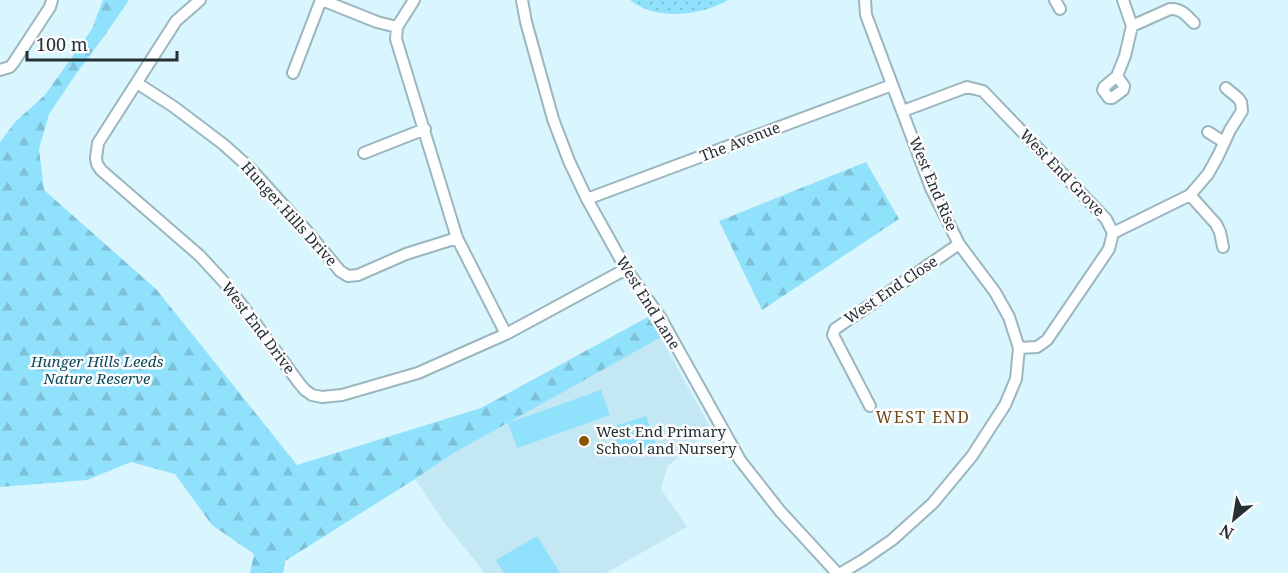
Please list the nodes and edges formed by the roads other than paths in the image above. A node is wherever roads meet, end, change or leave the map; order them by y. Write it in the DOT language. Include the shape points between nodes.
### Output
graph roads {
  1 [pos="52,0"];
  2 [pos="200,0"];
  3 [pos="322,0"];
  4 [pos="414,0"];
  5 [pos="522,0"];
  6 [pos="865,0"];
  7 [pos="1123,0"];
  8 [pos="1194,23"];
  9 [pos="1132,26"];
  10 [pos="397,27"];
  11 [pos="0,70"];
  12 [pos="293,73"];
  13 [pos="1118,76"];
  14 [pos="137,82"];
  15 [pos="892,85"];
  16 [pos="1226,88"];
  17 [pos="903,111"];
  18 [pos="425,129"];
  19 [pos="1208,132"];
  20 [pos="1224,142"];
  21 [pos="364,153"];
  22 [pos="1190,195"];
  23 [pos="587,200"];
  24 [pos="1113,233"];
  25 [pos="457,238"];
  26 [pos="959,244"];
  27 [pos="1223,247"];
  28 [pos="626,269"];
  29 [pos="506,334"];
  30 [pos="1019,348"];
  31 [pos="870,406"];
  32 [pos="839,573"];
  1 -- 11 [label="street" via="14,62"];
  2 -- 14 [label="street, West End Drive" via="177,21"];
  3 -- 10 [label="street"];
  3 -- 12 [label="street"];
  4 -- 10 [label="street"];
  5 -- 23 [label="street, West End Lane" via="553,119"];
  6 -- 15 [label="street, West End Rise" via="866,15"];
  7 -- 9 [label="street"];
  8 -- 9 [label="street" via="1175,8"];
  9 -- 13 [label="street"];
  10 -- 18 [label="street" via="396,39"];
  14 -- 25 [label="street, Hunger Hills Drive" via="250,168 348,276"];
  14 -- 29 [label="street, West End Drive" via="98,143 97,165 216,273 312,395 342,395 418,373"];
  15 -- 17 [label="street, West End Rise"];
  15 -- 23 [label="street, The Avenue"];
  16 -- 20 [label="street" via="1242,107"];
  17 -- 24 [label="street, West End Grove" via="967,87 983,91 1106,219"];
  17 -- 26 [label="street, West End Rise" via="931,188"];
  18 -- 21 [label="street"];
  18 -- 25 [label="street"];
  19 -- 20 [label="street"];
  20 -- 22 [label="street" via="1208,174"];
  22 -- 24 [label="street"];
  22 -- 27 [label="street" via="1216,224"];
  23 -- 28 [label="street, West End Lane"];
  24 -- 30 [label="street, West End Grove" via="1109,249 1047,340 1037,347"];
  25 -- 29 [label="street"];
  26 -- 30 [label="street, West End Rise" via="995,292 1009,317"];
  26 -- 31 [label="street, West End Close" via="833,332"];
  28 -- 29 [label="street, West End Drive"];
  28 -- 32 [label="street, West End Lane" via="660,317 740,460 780,511"];
  30 -- 32 [label="street, West End Rise" via="1016,379 1005,405 972,456 933,503 892,540"];
}
